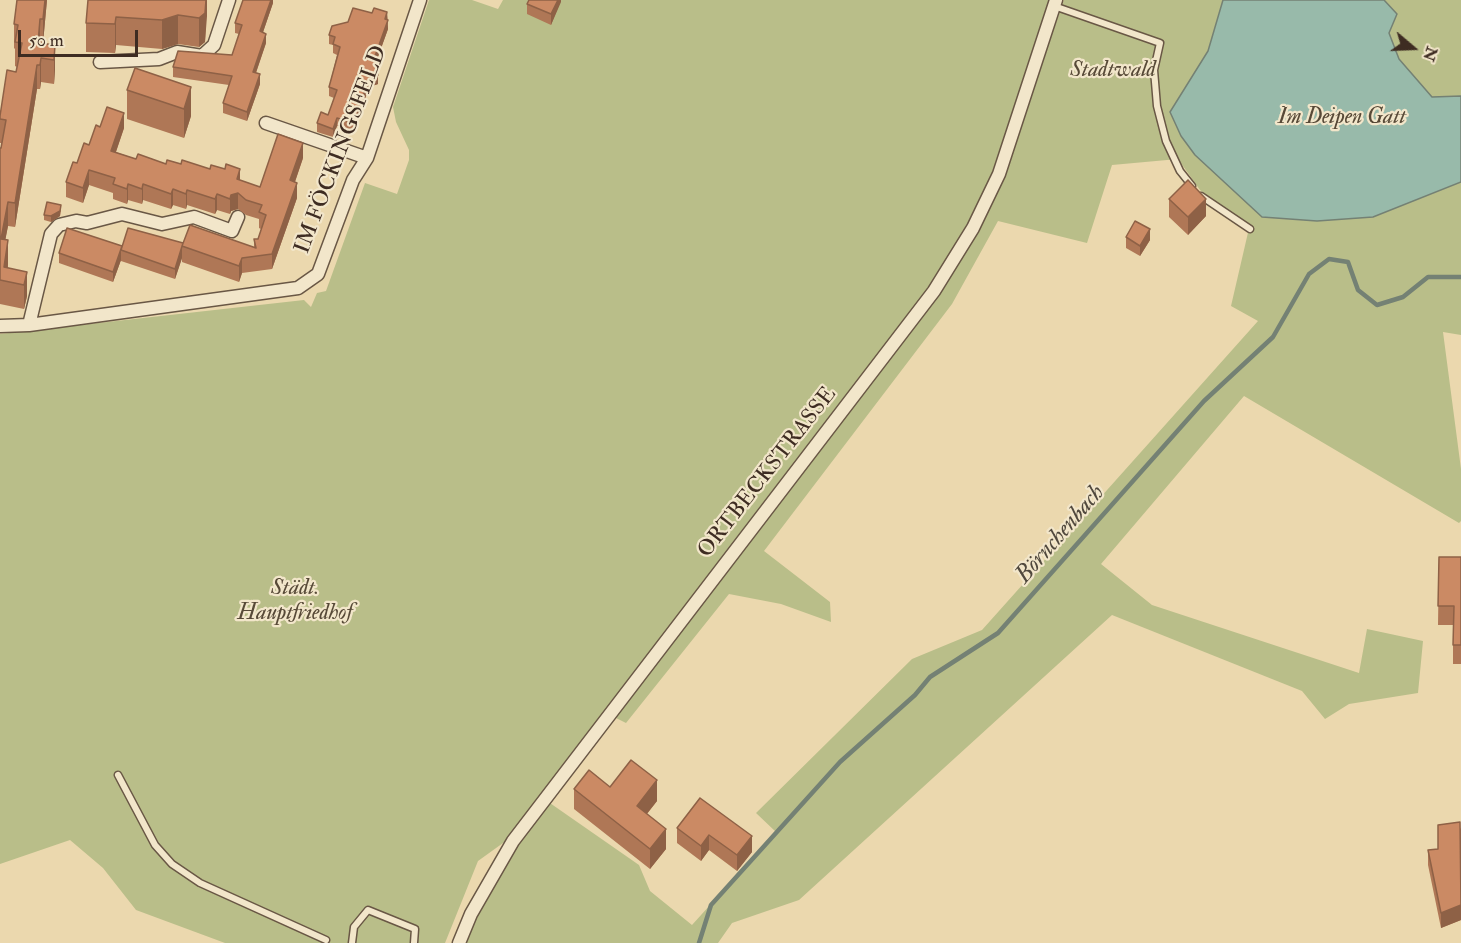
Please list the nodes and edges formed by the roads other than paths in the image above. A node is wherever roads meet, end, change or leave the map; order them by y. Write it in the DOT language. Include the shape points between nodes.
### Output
graph roads {
  1 [pos="229,0"];
  2 [pos="420,0"];
  3 [pos="1055,3"];
  4 [pos="100,62"];
  5 [pos="266,123"];
  6 [pos="367,158"];
  7 [pos="238,217"];
  8 [pos="1250,229"];
  9 [pos="29,325"];
  10 [pos="0,326"];
  11 [pos="118,775"];
  12 [pos="326,940"];
  13 [pos="352,943"];
  14 [pos="414,943"];
  15 [pos="459,943"];
  1 -- 4 [label="street" via="214,45 201,56 177,52 159,59"];
  2 -- 6 [label="street, IM FÖCKINGSFELD"];
  3 -- 8 [label="lane" via="1160,43 1154,70 1157,106 1166,141 1180,171 1197,193"];
  3 -- 15 [label="street, ORTBECKSTRASSE" via="999,174 973,228 934,291 519,832 471,914"];
  5 -- 6 [label="street"];
  6 -- 9 [label="street, IM FÖCKINGSFELD" via="353,180 318,274 298,288"];
  7 -- 9 [label="street" via="232,231 194,217 162,224 122,214 59,225 51,234"];
  9 -- 10 [label="street, IM FÖCKINGSFELD"];
  11 -- 12 [label="lane" via="154,845 172,864 200,883"];
  13 -- 14 [label="lane" via="354,927 368,910 415,929"];
}
